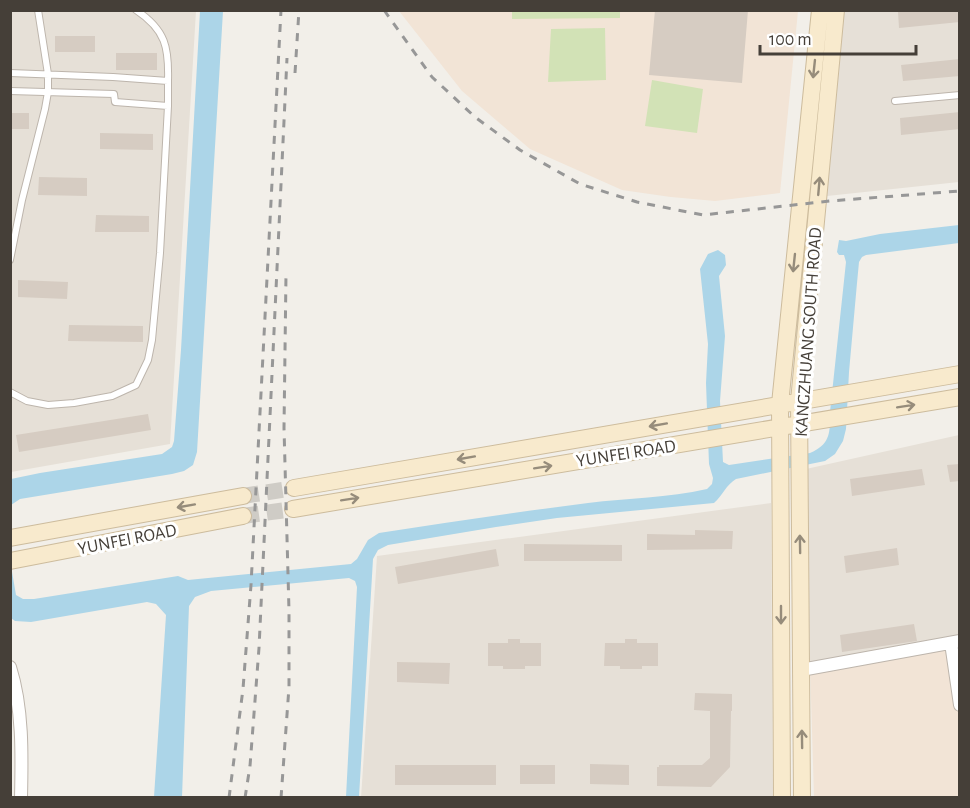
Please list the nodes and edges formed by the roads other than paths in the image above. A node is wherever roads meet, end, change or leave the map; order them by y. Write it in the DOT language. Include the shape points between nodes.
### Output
graph roads {
  1 [pos="38,10"];
  2 [pos="136,10"];
  3 [pos="820,10"];
  4 [pos="836,10"];
  5 [pos="10,73"];
  6 [pos="48,74"];
  7 [pos="168,81"];
  8 [pos="10,91"];
  9 [pos="48,92"];
  10 [pos="960,95"];
  11 [pos="894,101"];
  12 [pos="168,106"];
  13 [pos="10,260"];
  14 [pos="960,374"];
  15 [pos="10,392"];
  16 [pos="960,397"];
  17 [pos="799,401"];
  18 [pos="780,404"];
  19 [pos="799,423"];
  20 [pos="780,427"];
  21 [pos="294,488"];
  22 [pos="243,496"];
  23 [pos="293,508"];
  24 [pos="243,516"];
  25 [pos="10,538"];
  26 [pos="10,561"];
  27 [pos="955,642"];
  28 [pos="10,667"];
  29 [pos="801,670"];
  30 [pos="960,705"];
  31 [pos="21,798"];
  32 [pos="782,798"];
  33 [pos="802,798"];
  1 -- 6 [label="lane"];
  2 -- 7 [label="lane" via="162,35 168,55"];
  3 -- 18 [label="main road, KANGZHUANG SOUTH ROAD, one-way"];
  17 -- 4 [label="main road, KANGZHUANG SOUTH ROAD, one-way"];
  5 -- 6 [label="lane"];
  6 -- 7 [label="lane"];
  6 -- 9 [label="lane"];
  7 -- 12 [label="lane"];
  8 -- 9 [label="lane"];
  9 -- 12 [label="lane" via="114,94 115,102"];
  9 -- 13 [label="lane"];
  10 -- 11 [label="lane"];
  12 -- 15 [label="lane" via="152,340 136,385 112,396 48,405 27,401"];
  14 -- 17 [label="main road, YUNFEI ROAD"];
  19 -- 16 [label="main road, YUNFEI ROAD, one-way"];
  17 -- 18 [label="main road, YUNFEI ROAD"];
  17 -- 19 [label="main road, KANGZHUANG SOUTH ROAD"];
  18 -- 20 [label="main road, KANGZHUANG SOUTH ROAD"];
  18 -- 21 [label="main road, YUNFEI ROAD, one-way"];
  19 -- 20 [label="main road, YUNFEI ROAD"];
  29 -- 19 [label="main road, KANGZHUANG SOUTH ROAD, one-way"];
  23 -- 20 [label="main road, YUNFEI ROAD, one-way"];
  20 -- 32 [label="main road, KANGZHUANG SOUTH ROAD, one-way"];
  22 -- 25 [label="main road, YUNFEI ROAD, one-way"];
  24 -- 26 [label="main road, YUNFEI ROAD"];
  27 -- 29 [label="street"];
  27 -- 30 [label="street"];
  28 -- 31 [label="street" via="18,712"];
  33 -- 29 [label="main road, KANGZHUANG SOUTH ROAD, one-way"];
}
